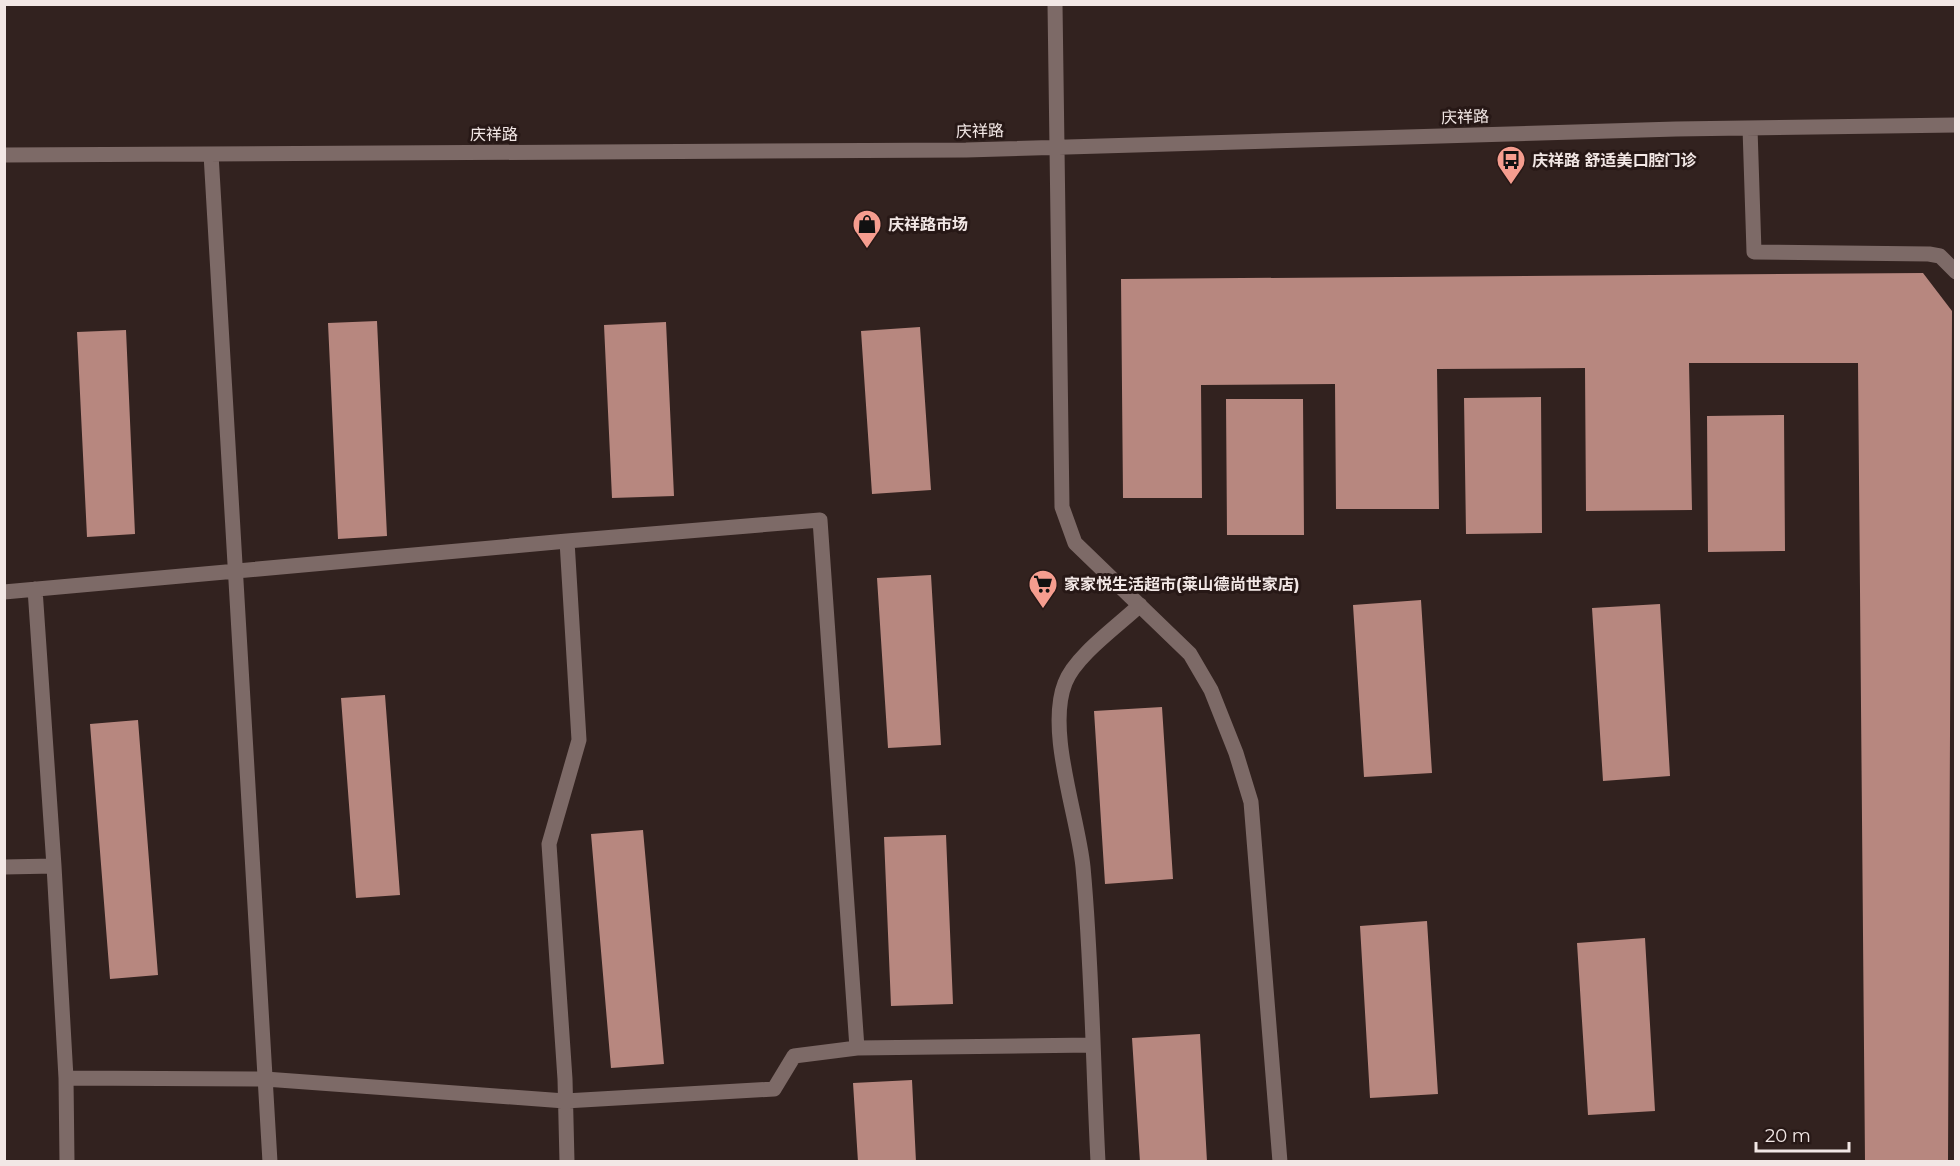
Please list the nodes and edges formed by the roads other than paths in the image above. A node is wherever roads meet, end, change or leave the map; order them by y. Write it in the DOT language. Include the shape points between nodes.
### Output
graph roads {
  1 [pos="1055,4"];
  2 [pos="1956,125"];
  3 [pos="1750,128"];
  4 [pos="1058,147"];
  5 [pos="211,154"];
  6 [pos="4,155"];
  7 [pos="1956,272"];
  8 [pos="567,541"];
  9 [pos="236,572"];
  10 [pos="34,589"];
  11 [pos="4,592"];
  12 [pos="1140,605"];
  13 [pos="54,866"];
  14 [pos="4,867"];
  15 [pos="1092,1045"];
  16 [pos="857,1048"];
  17 [pos="66,1078"];
  18 [pos="265,1079"];
  19 [pos="565,1101"];
  20 [pos="67,1161"];
  21 [pos="270,1161"];
  22 [pos="567,1161"];
  23 [pos="1098,1161"];
  24 [pos="1280,1161"];
  1 -- 4 [label="street"];
  2 -- 3 [label="street, 庆祥路"];
  3 -- 4 [label="street, 庆祥路"];
  3 -- 7 [label="street" via="1754,252 1929,254 1940,256"];
  4 -- 5 [label="street, 庆祥路"];
  4 -- 12 [label="street" via="1062,507 1075,543"];
  5 -- 6 [label="street, 庆祥路"];
  5 -- 9 [label="street"];
  8 -- 9 [label="street"];
  8 -- 16 [label="street" via="820,520"];
  8 -- 19 [label="street" via="579,740 549,844"];
  9 -- 10 [label="street"];
  9 -- 18 [label="street"];
  10 -- 11 [label="street"];
  10 -- 13 [label="street"];
  12 -- 15 [label="street" via="1080,662 1065,681 1060,702 1071,806 1083,865"];
  12 -- 24 [label="street" via="1190,654 1211,690 1251,802"];
  13 -- 14 [label="street"];
  13 -- 17 [label="street"];
  15 -- 16 [label="street"];
  15 -- 23 [label="street"];
  16 -- 19 [label="street" via="794,1056 774,1089"];
  17 -- 18 [label="street"];
  17 -- 20 [label="street"];
  18 -- 19 [label="street"];
  18 -- 21 [label="street"];
  19 -- 22 [label="street"];
}
